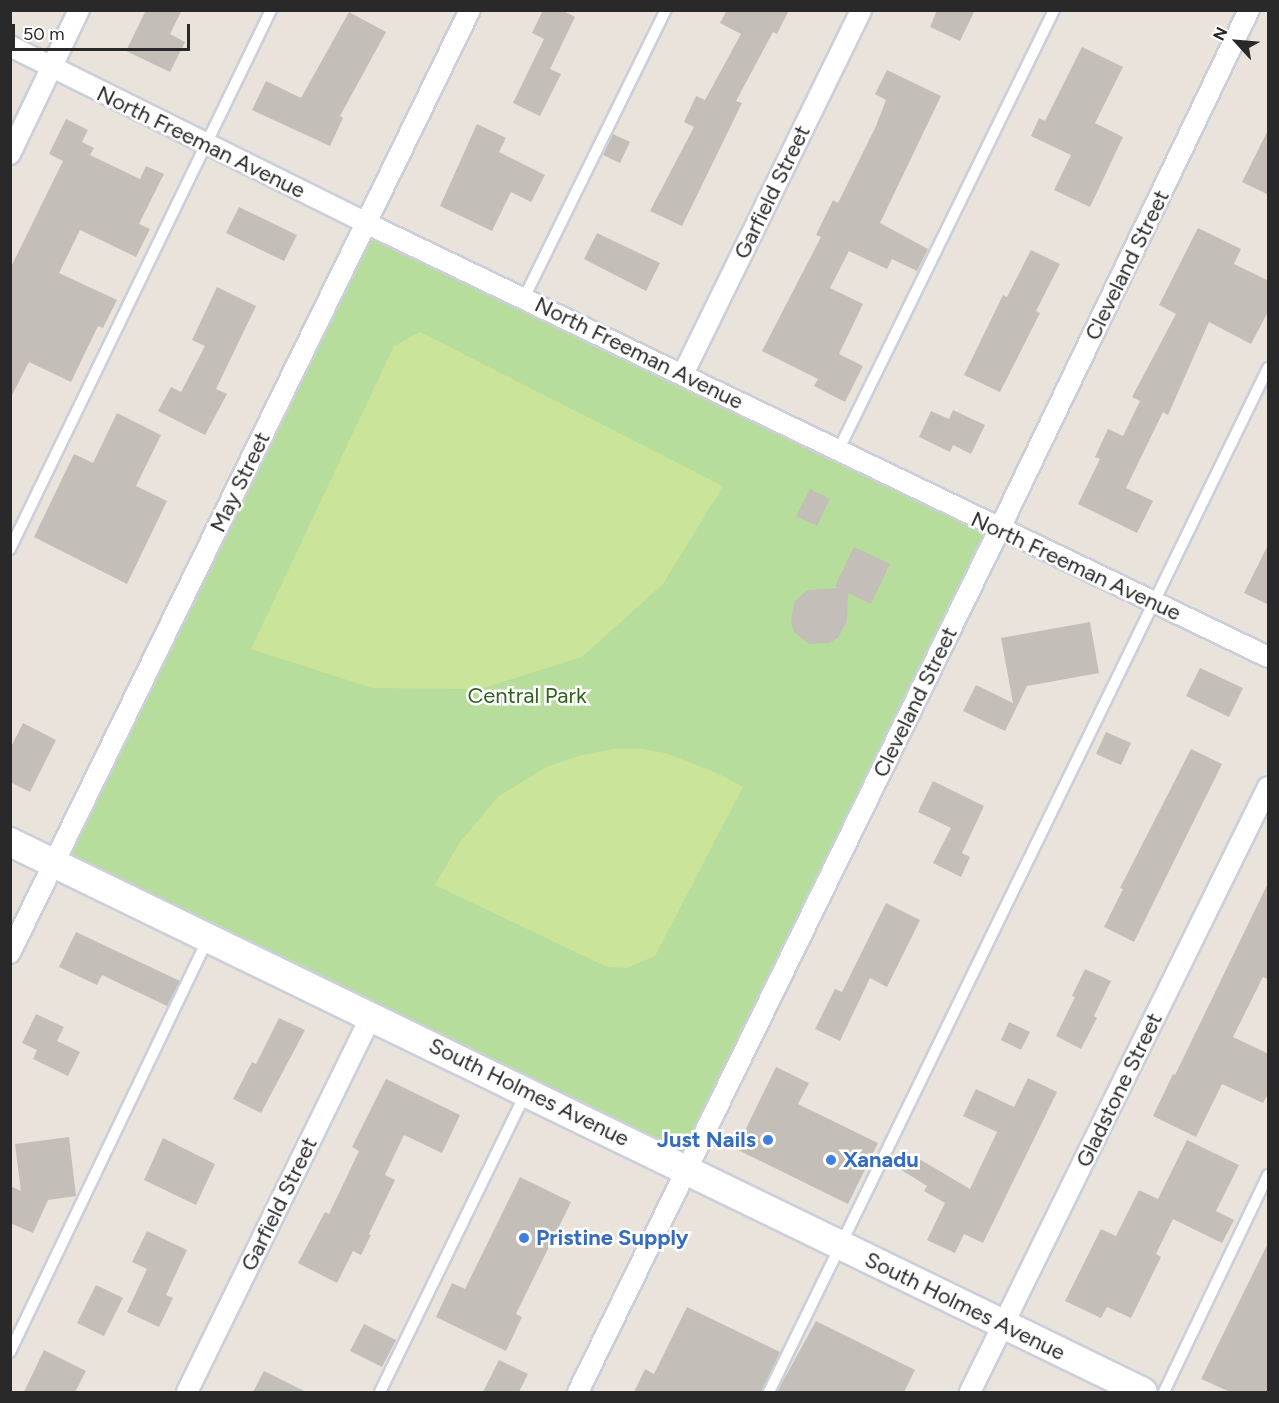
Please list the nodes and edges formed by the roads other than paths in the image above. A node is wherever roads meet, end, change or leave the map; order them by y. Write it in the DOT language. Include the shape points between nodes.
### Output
graph roads {
  1 [pos="79,10"];
  2 [pos="271,10"];
  3 [pos="470,10"];
  4 [pos="666,10"];
  5 [pos="861,10"];
  6 [pos="1054,10"];
  7 [pos="1249,10"];
  8 [pos="10,46"];
  9 [pos="52,67"];
  10 [pos="206,144"];
  11 [pos="10,154"];
  12 [pos="366,223"];
  13 [pos="524,298"];
  14 [pos="1269,368"];
  15 [pos="683,374"];
  16 [pos="838,451"];
  17 [pos="999,530"];
  18 [pos="10,549"];
  19 [pos="1155,603"];
  20 [pos="1269,657"];
  21 [pos="1269,787"];
  22 [pos="10,842"];
  23 [pos="54,863"];
  24 [pos="208,939"];
  25 [pos="10,953"];
  26 [pos="370,1016"];
  27 [pos="526,1092"];
  28 [pos="687,1169"];
  29 [pos="1269,1175"];
  30 [pos="840,1245"];
  31 [pos="1004,1324"];
  32 [pos="10,1352"];
  33 [pos="187,1392"];
  34 [pos="380,1392"];
  35 [pos="578,1392"];
  36 [pos="769,1392"];
  37 [pos="970,1392"];
  38 [pos="1143,1392"];
  39 [pos="1164,1392"];
  1 -- 9 [label="street"];
  2 -- 10 [label="lane"];
  3 -- 12 [label="street, May Street"];
  4 -- 13 [label="lane"];
  5 -- 15 [label="street, Garfield Street"];
  6 -- 16 [label="lane"];
  7 -- 17 [label="street, Cleveland Street"];
  8 -- 9 [label="street, North Freeman Avenue"];
  9 -- 10 [label="street, North Freeman Avenue"];
  9 -- 11 [label="street"];
  10 -- 12 [label="street, North Freeman Avenue"];
  10 -- 18 [label="lane"];
  12 -- 13 [label="street, North Freeman Avenue"];
  12 -- 23 [label="street, May Street"];
  13 -- 15 [label="street, North Freeman Avenue"];
  14 -- 19 [label="lane"];
  15 -- 16 [label="street, North Freeman Avenue"];
  16 -- 17 [label="street, North Freeman Avenue"];
  17 -- 19 [label="street, North Freeman Avenue"];
  17 -- 28 [label="street, Cleveland Street"];
  19 -- 20 [label="street, North Freeman Avenue"];
  19 -- 30 [label="lane"];
  21 -- 31 [label="street, Gladstone Street"];
  22 -- 23 [label="main road, South Holmes Avenue"];
  23 -- 24 [label="main road, South Holmes Avenue"];
  23 -- 25 [label="street, May Street"];
  24 -- 26 [label="main road, South Holmes Avenue"];
  24 -- 32 [label="lane"];
  26 -- 27 [label="main road, South Holmes Avenue"];
  26 -- 33 [label="street, Garfield Street"];
  27 -- 28 [label="main road, South Holmes Avenue"];
  27 -- 34 [label="lane"];
  28 -- 30 [label="main road, South Holmes Avenue"];
  28 -- 35 [label="street, Cleveland Street"];
  29 -- 39 [label="lane"];
  30 -- 31 [label="main road, South Holmes Avenue"];
  30 -- 36 [label="lane"];
  31 -- 37 [label="street, Gladstone Street"];
  31 -- 38 [label="main road, South Holmes Avenue"];
}
